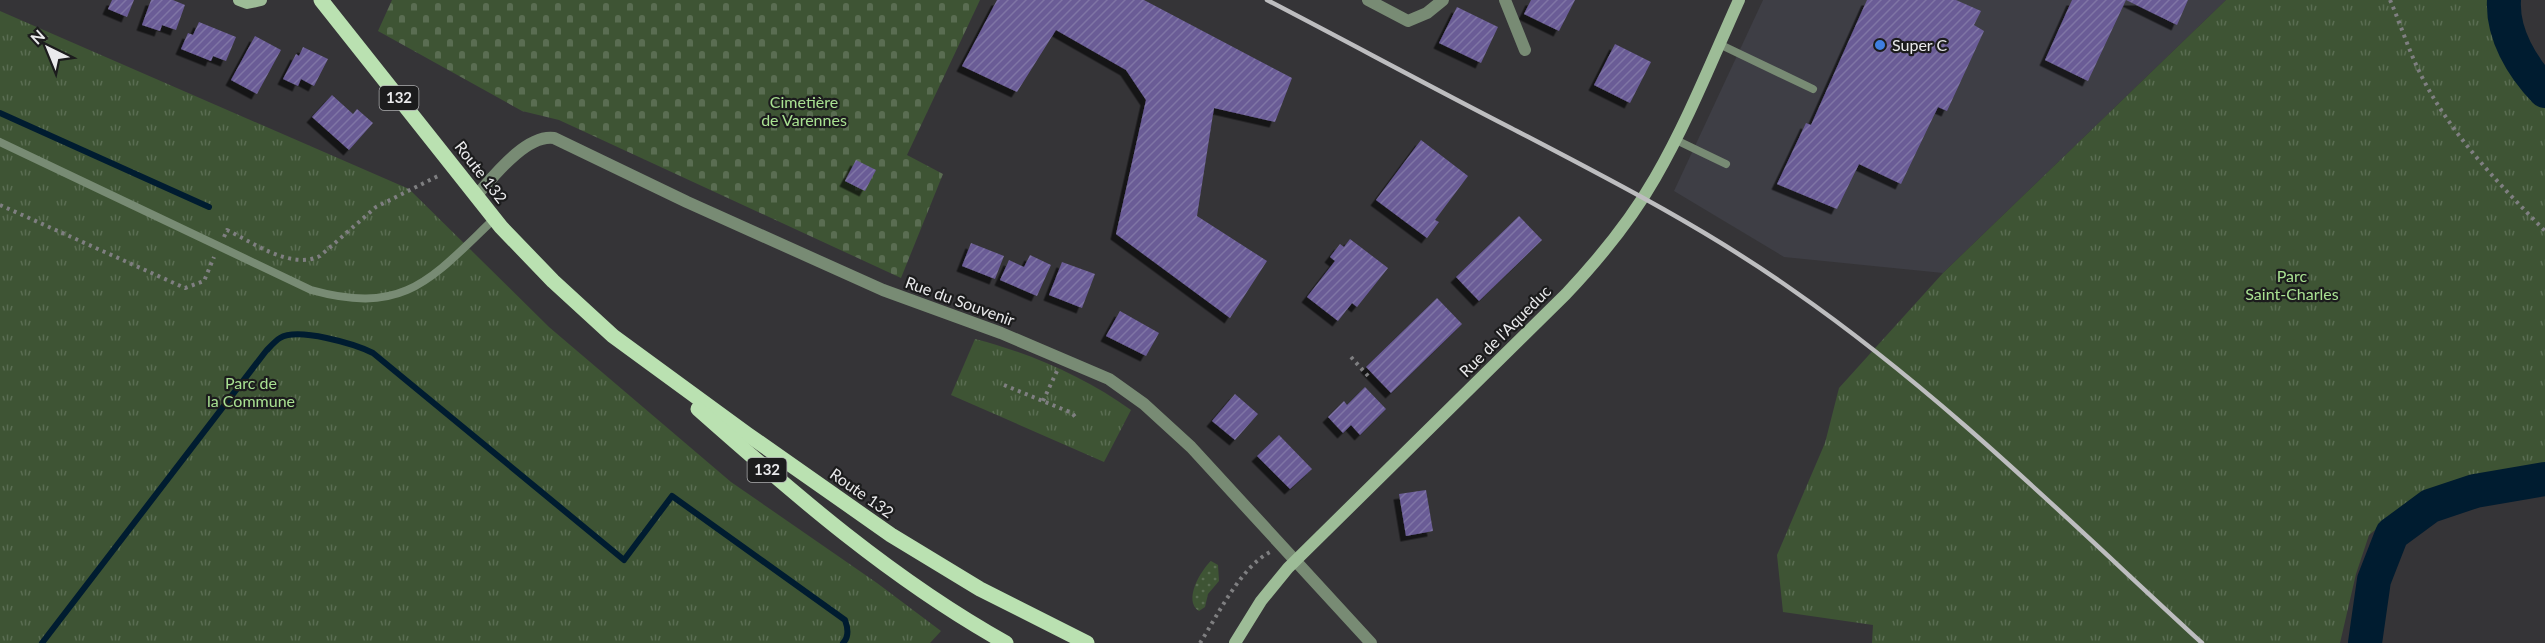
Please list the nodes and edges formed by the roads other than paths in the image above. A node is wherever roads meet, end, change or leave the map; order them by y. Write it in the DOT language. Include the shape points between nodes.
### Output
graph roads {
  1 [pos="239,0"];
  2 [pos="261,0"];
  3 [pos="321,0"];
  4 [pos="1368,0"];
  5 [pos="1443,0"];
  6 [pos="1505,0"];
  7 [pos="1739,0"];
  8 [pos="1719,44"];
  9 [pos="1525,50"];
  10 [pos="1813,89"];
  11 [pos="1676,140"];
  12 [pos="0,142"];
  13 [pos="1726,165"];
  14 [pos="476,196"];
  15 [pos="494,219"];
  16 [pos="630,350"];
  17 [pos="1295,561"];
  18 [pos="1006,643"];
  19 [pos="1087,643"];
  20 [pos="1235,643"];
  21 [pos="1371,643"];
  1 -- 2 [label="street"];
  3 -- 14 [label="main road, Route 132 / 132"];
  4 -- 5 [label="street" via="1408,21 1428,13"];
  6 -- 9 [label="street"];
  7 -- 8 [label="street, Rue de l'Aqueduc"];
  8 -- 10 [label="lane"];
  8 -- 11 [label="street, Rue de l'Aqueduc"];
  11 -- 13 [label="lane"];
  11 -- 17 [label="street, Rue de l'Aqueduc" via="1624,224 1580,279"];
  12 -- 15 [label="lane" via="311,290 339,298 366,299 409,290 432,275"];
  14 -- 15 [label="main road, Route 132 / 132"];
  14 -- 17 [label="street, Rue du Souvenir" via="530,144 541,138 554,138 883,290 1096,372 1134,396 1173,430"];
  15 -- 16 [label="main road, Route 132 / 132" via="593,320"];
  16 -- 18 [label="main road, Route 132 / 132" via="863,549 932,598"];
  16 -- 19 [label="main road, Route 132 / 132" via="891,535 980,589"];
  17 -- 20 [label="street, Rue de l'Aqueduc" via="1271,588"];
  17 -- 21 [label="street, Rue du Souvenir"];
}
